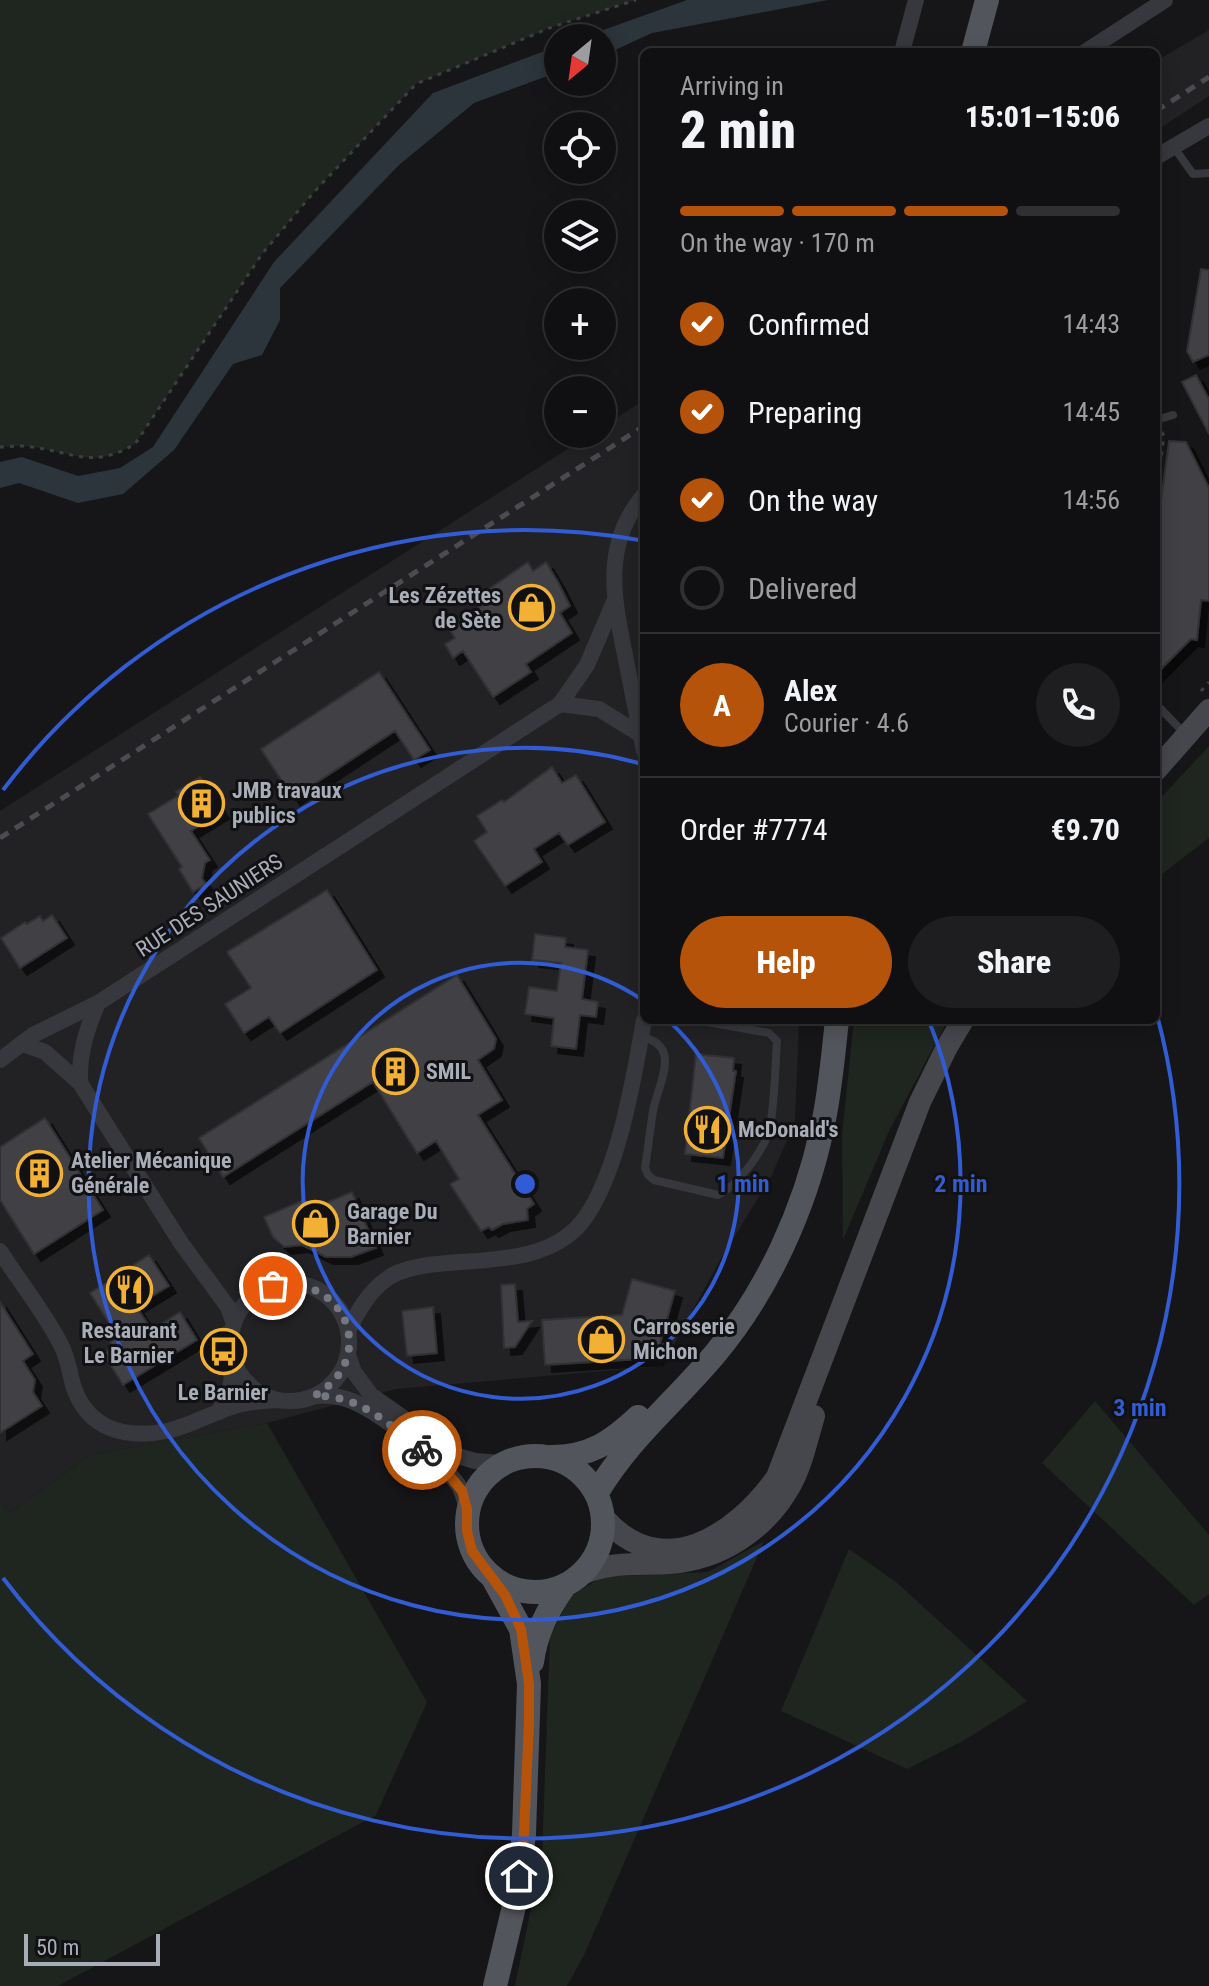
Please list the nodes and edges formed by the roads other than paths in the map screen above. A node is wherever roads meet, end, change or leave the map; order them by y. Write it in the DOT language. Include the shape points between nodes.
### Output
graph roads {
  1 [pos="916,0"];
  2 [pos="987,0"];
  3 [pos="1165,0"];
  4 [pos="903,48"];
  5 [pos="974,48"];
  6 [pos="1091,48"];
  7 [pos="1209,126"];
  8 [pos="1173,146"];
  9 [pos="1160,154"];
  10 [pos="1209,173"];
  11 [pos="1173,415"];
  12 [pos="1160,419"];
  13 [pos="640,501"];
  14 [pos="614,602"];
  15 [pos="560,704"];
  16 [pos="1160,708"];
  17 [pos="1209,710"];
  18 [pos="640,733"];
  19 [pos="1186,736"];
  20 [pos="640,741"];
  21 [pos="1160,765"];
  22 [pos="98,1003"];
  23 [pos="719,1024"];
  24 [pos="836,1024"];
  25 [pos="961,1024"];
  26 [pos="643,1028"];
  27 [pos="23,1044"];
  28 [pos="0,1060"];
  29 [pos="80,1083"];
  30 [pos="0,1251"];
  31 [pos="855,1277"];
  32 [pos="740,1318"];
  33 [pos="234,1324"];
  34 [pos="348,1331"];
  35 [pos="348,1355"];
  36 [pos="233,1356"];
  37 [pos="314,1396"];
  38 [pos="279,1400"];
  39 [pos="219,1412"];
  40 [pos="549,1457"];
  41 [pos="502,1463"];
  42 [pos="600,1506"];
  43 [pos="467,1509"];
  44 [pos="492,1576"];
  45 [pos="572,1580"];
  46 [pos="529,1684"];
  47 [pos="495,1986"];
  1 -- 4 [label="street"];
  2 -- 5 [label="main road"];
  3 -- 6 [label="street"];
  7 -- 8 [label="street"];
  8 -- 9 [label="street"];
  8 -- 10 [label="lane" via="1193,174"];
  11 -- 12 [label="lane"];
  13 -- 14 [label="street" via="623,526"];
  14 -- 15 [label="street, RUE DES SAUNIERS" via="587,665"];
  14 -- 18 [label="street"];
  15 -- 20 [label="street" via="599,709"];
  15 -- 22 [label="street, RUE DES SAUNIERS"];
  16 -- 19 [label="lane"];
  17 -- 19 [label="main road"];
  19 -- 21 [label="main road"];
  22 -- 27 [label="street, RUE DES SAUNIERS"];
  22 -- 29 [label="street" via="84,1034"];
  23 -- 26 [label="lane" via="769,1033 777,1041 768,1134 746,1171 718,1195 648,1175 653,1107 666,1060"];
  24 -- 32 [label="main road" via="822,1130 805,1187 767,1280"];
  25 -- 31 [label="main road" via="920,1102"];
  26 -- 34 [label="street" via="628,1108 594,1203 580,1224 552,1245 523,1255 415,1267 390,1275 374,1289"];
  27 -- 28 [label="street, RUE DES SAUNIERS"];
  27 -- 29 [label="street" via="45,1052"];
  29 -- 33 [label="street" via="228,1307"];
  30 -- 39 [label="street" via="63,1348 74,1388 104,1426 123,1434 164,1431"];
  31 -- 42 [label="main road" via="777,1477 760,1501 721,1534 676,1549 632,1541 615,1531"];
  31 -- 45 [label="main road" via="803,1453 772,1511 750,1533 708,1556 688,1562 613,1564"];
  32 -- 40 [label="main road" via="620,1434 584,1453"];
  32 -- 42 [label="main road" via="716,1353 618,1458"];
  33 -- 34 [label="street" via="260,1292 287,1283 326,1295"];
  33 -- 36 [label="street"];
  34 -- 35 [label="street"];
  35 -- 37 [label="street" via="336,1379"];
  35 -- 41 [label="street" via="362,1384 381,1403 458,1456"];
  36 -- 38 [label="street" via="245,1380"];
  36 -- 39 [label="street" via="231,1384"];
  37 -- 38 [label="street"];
  37 -- 43 [label="street" via="351,1400 374,1413 441,1465 462,1491"];
  38 -- 39 [label="street"];
  40 -- 41 [label="main road" via="525,1456"];
  40 -- 42 [label="main road" via="582,1474"];
  41 -- 43 [label="main road" via="480,1483"];
  42 -- 45 [label="main road" via="603,1530 596,1555"];
  43 -- 44 [label="main road" via="472,1551"];
  44 -- 45 [label="main road" via="502,1584 540,1592"];
  44 -- 46 [label="main road" via="521,1629"];
  45 -- 46 [label="main road" via="548,1608 540,1627"];
  46 -- 47 [label="main road" via="524,1834 516,1898"];
}
